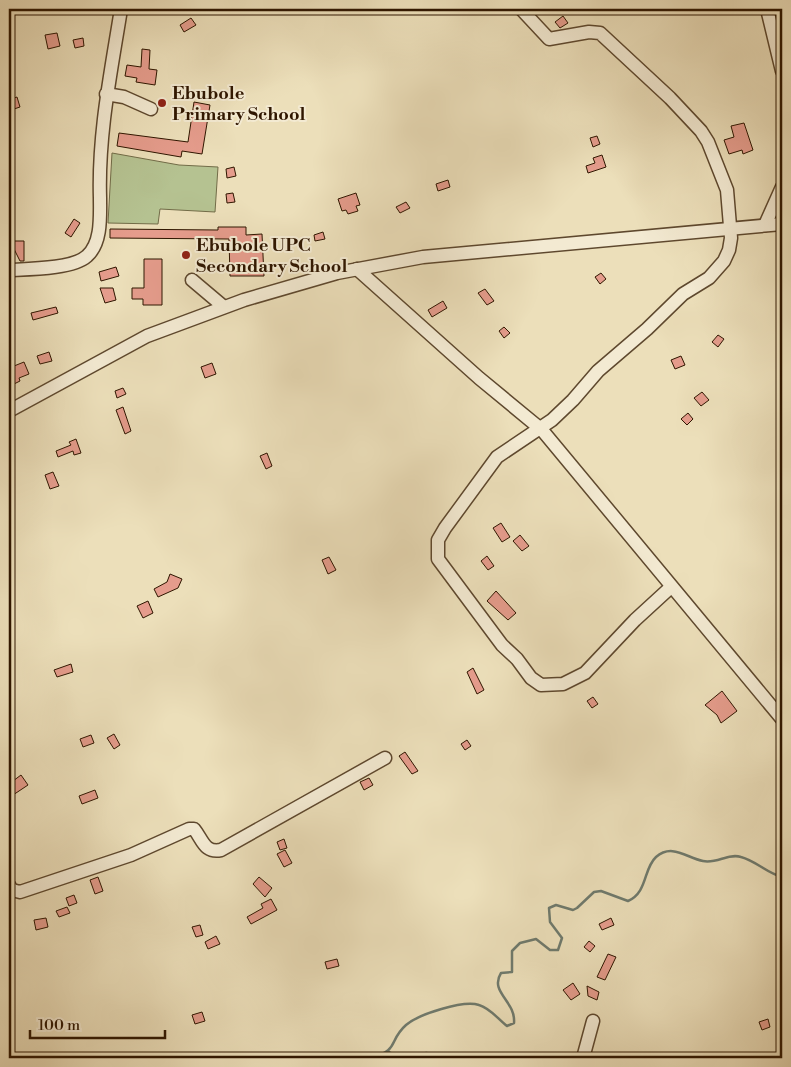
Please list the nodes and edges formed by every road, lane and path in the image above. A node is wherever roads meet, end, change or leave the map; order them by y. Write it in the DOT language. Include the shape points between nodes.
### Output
graph roads {
  1 [pos="121,9"];
  2 [pos="521,9"];
  3 [pos="767,9"];
  4 [pos="782,71"];
  5 [pos="106,94"];
  6 [pos="151,109"];
  7 [pos="782,186"];
  8 [pos="782,224"];
  9 [pos="765,225"];
  10 [pos="730,228"];
  11 [pos="357,268"];
  12 [pos="9,270"];
  13 [pos="192,280"];
  14 [pos="224,307"];
  15 [pos="9,411"];
  16 [pos="540,428"];
  17 [pos="671,587"];
  18 [pos="782,720"];
  19 [pos="385,758"];
  20 [pos="9,885"];
  21 [pos="593,1021"];
  22 [pos="583,1058"];
  1 -- 5 [label="street"];
  2 -- 10 [label="street" via="549,39 589,32 600,34 691,119 708,142 721,171 730,207"];
  3 -- 4 [label="street"];
  5 -- 6 [label="street" via="124,97"];
  5 -- 12 [label="street" via="98,168 100,227 96,242 87,256 74,262"];
  7 -- 9 [label="street"];
  8 -- 9 [label="street"];
  9 -- 10 [label="street"];
  10 -- 11 [label="street" via="457,253"];
  10 -- 16 [label="street" via="729,250 717,270 683,294"];
  11 -- 14 [label="street"];
  11 -- 16 [label="street" via="479,378"];
  13 -- 14 [label="street"];
  14 -- 15 [label="street" via="147,336"];
  16 -- 17 [label="street"];
  16 -- 17 [label="street" via="497,457 453,513 438,540 438,559 502,645 536,683 563,684 596,664"];
  17 -- 18 [label="street"];
  19 -- 20 [label="street" via="220,850 207,849 197,833 189,829 131,855 20,892 12,890"];
  21 -- 22 [label="street"];
}
